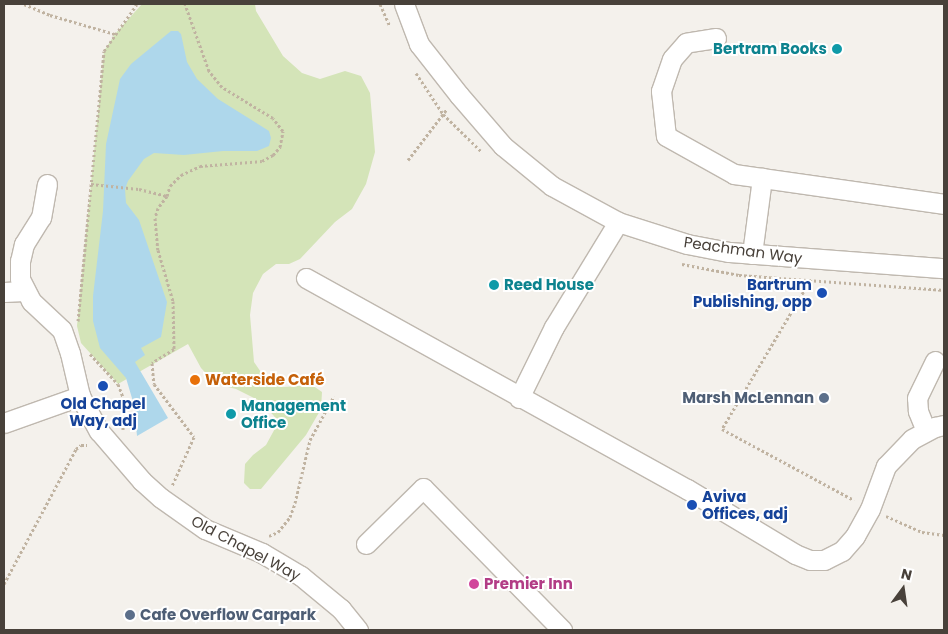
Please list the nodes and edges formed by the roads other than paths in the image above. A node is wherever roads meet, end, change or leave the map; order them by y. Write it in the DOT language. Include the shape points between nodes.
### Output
graph roads {
  1 [pos="404,4"];
  2 [pos="716,38"];
  3 [pos="762,178"];
  4 [pos="47,184"];
  5 [pos="944,204"];
  6 [pos="618,222"];
  7 [pos="752,254"];
  8 [pos="944,268"];
  9 [pos="306,278"];
  10 [pos="24,291"];
  11 [pos="4,292"];
  12 [pos="934,361"];
  13 [pos="80,396"];
  14 [pos="519,398"];
  15 [pos="4,423"];
  16 [pos="944,425"];
  17 [pos="926,431"];
  18 [pos="366,544"];
  19 [pos="358,630"];
  20 [pos="562,630"];
  1 -- 6 [label="street, Peachman Way" via="419,44 503,146 552,186"];
  2 -- 3 [label="street" via="686,43 672,59 660,91 666,136 734,174"];
  3 -- 5 [label="street"];
  3 -- 7 [label="street"];
  4 -- 10 [label="street" via="41,217 24,244 20,261"];
  6 -- 7 [label="street, Peachman Way" via="687,244"];
  6 -- 14 [label="street" via="606,237 575,313"];
  7 -- 8 [label="street, Peachman Way"];
  9 -- 14 [label="street"];
  10 -- 11 [label="street"];
  10 -- 13 [label="street, Old Chapel Way" via="77,350"];
  12 -- 17 [label="street" via="917,398"];
  13 -- 15 [label="street"];
  13 -- 19 [label="street, Old Chapel Way" via="99,431 118,441 161,498 205,529 262,553 301,576 341,609"];
  14 -- 17 [label="street" via="810,560 824,560 842,551 856,536 886,466 900,449"];
  16 -- 17 [label="street"];
  18 -- 20 [label="street" via="423,488"];
}
